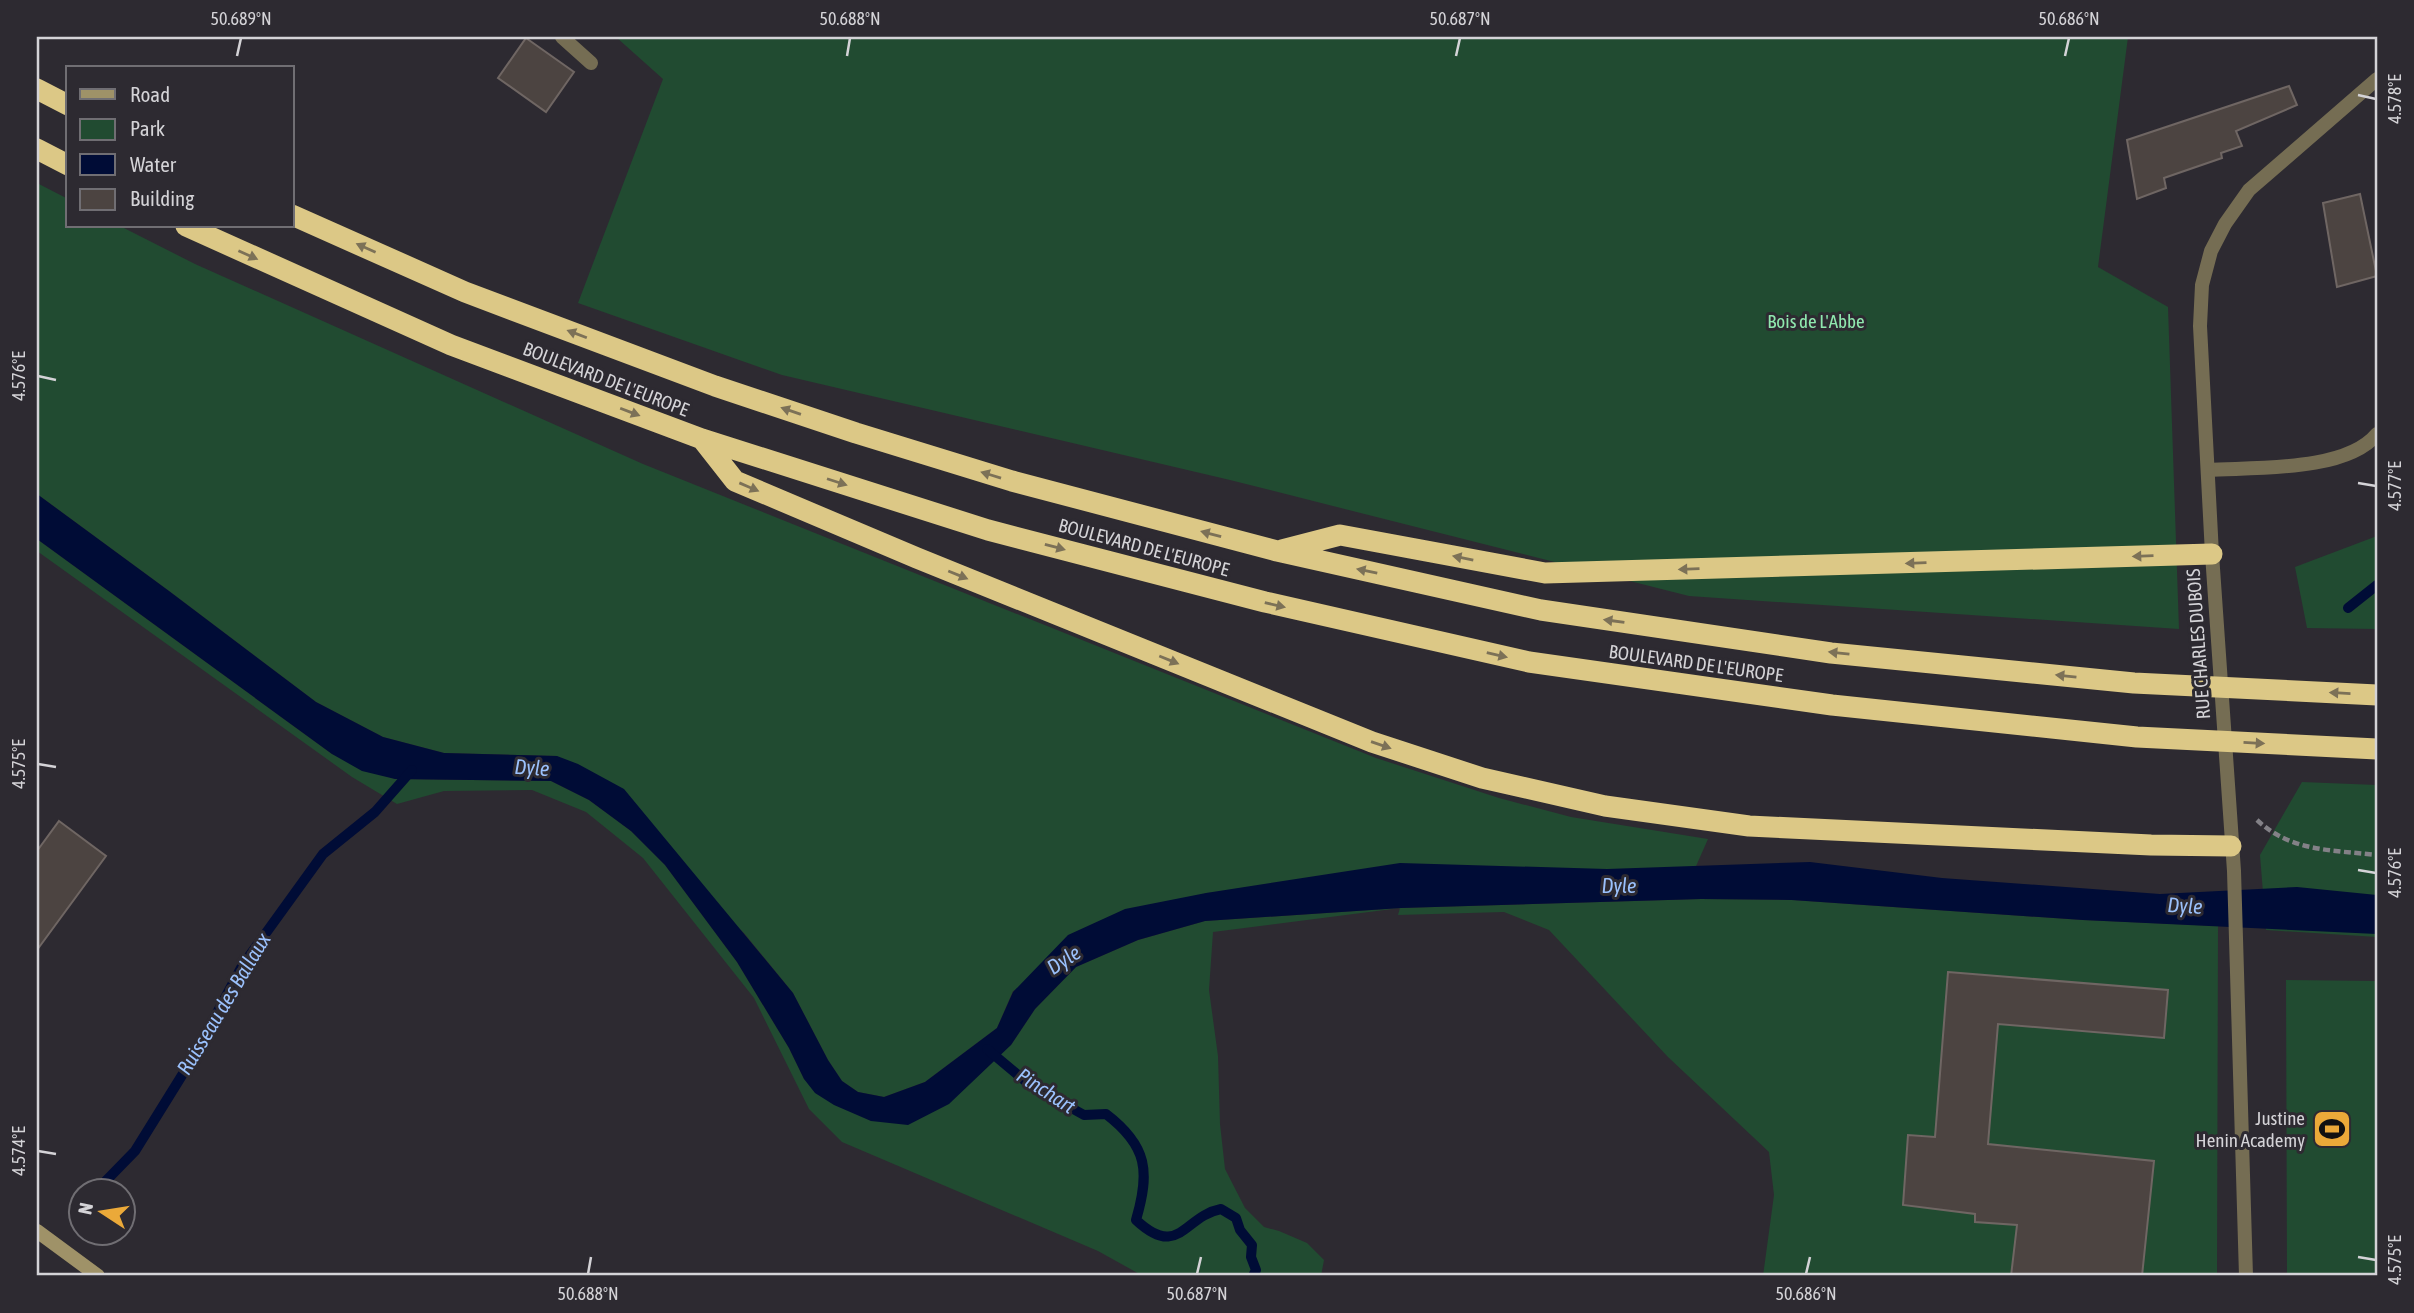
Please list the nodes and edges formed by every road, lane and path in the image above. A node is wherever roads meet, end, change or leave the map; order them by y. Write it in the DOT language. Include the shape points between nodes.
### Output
graph roads {
  1 [pos="562,37"];
  2 [pos="590,63"];
  3 [pos="2377,79"];
  4 [pos="37,89"];
  5 [pos="66,104"];
  6 [pos="37,149"];
  7 [pos="66,164"];
  8 [pos="294,216"];
  9 [pos="190,228"];
  10 [pos="2377,434"];
  11 [pos="702,439"];
  12 [pos="2208,470"];
  13 [pos="1277,551"];
  14 [pos="2211,554"];
  15 [pos="2377,695"];
  16 [pos="2377,749"];
  17 [pos="2228,805"];
  18 [pos="2231,846"];
  19 [pos="2377,855"];
  20 [pos="37,1231"];
  21 [pos="98,1276"];
  22 [pos="2246,1276"];
  1 -- 2 [label="street"];
  3 -- 12 [label="street, RUE CHARLES DUBOIS" via="2249,190 2211,251 2202,285 2200,326"];
  4 -- 5 [label="highway"];
  6 -- 7 [label="highway"];
  13 -- 8 [label="highway, BOULEVARD DE L'EUROPE, one-way" via="1012,481 741,394 465,292"];
  9 -- 11 [label="highway, BOULEVARD DE L'EUROPE, one-way" via="451,345"];
  10 -- 12 [label="street" via="2368,444 2322,463"];
  11 -- 16 [label="highway, BOULEVARD DE L'EUROPE, one-way" via="988,530 1265,603 1529,662 1832,705 2137,737"];
  11 -- 18 [label="highway, one-way" via="735,481 1359,737 1482,778 1605,806 1749,826"];
  12 -- 14 [label="street, RUE CHARLES DUBOIS"];
  14 -- 13 [label="highway, one-way" via="1545,573 1340,535"];
  15 -- 13 [label="highway, BOULEVARD DE L'EUROPE, one-way" via="2134,683 1830,653 1541,610"];
  14 -- 17 [label="street, RUE CHARLES DUBOIS"];
  17 -- 18 [label="street, RUE CHARLES DUBOIS"];
  17 -- 19 [label="path" via="2252,815 2282,839 2314,848"];
  18 -- 22 [label="street, RUE CHARLES DUBOIS"];
  20 -- 21 [label="main road"];
}
